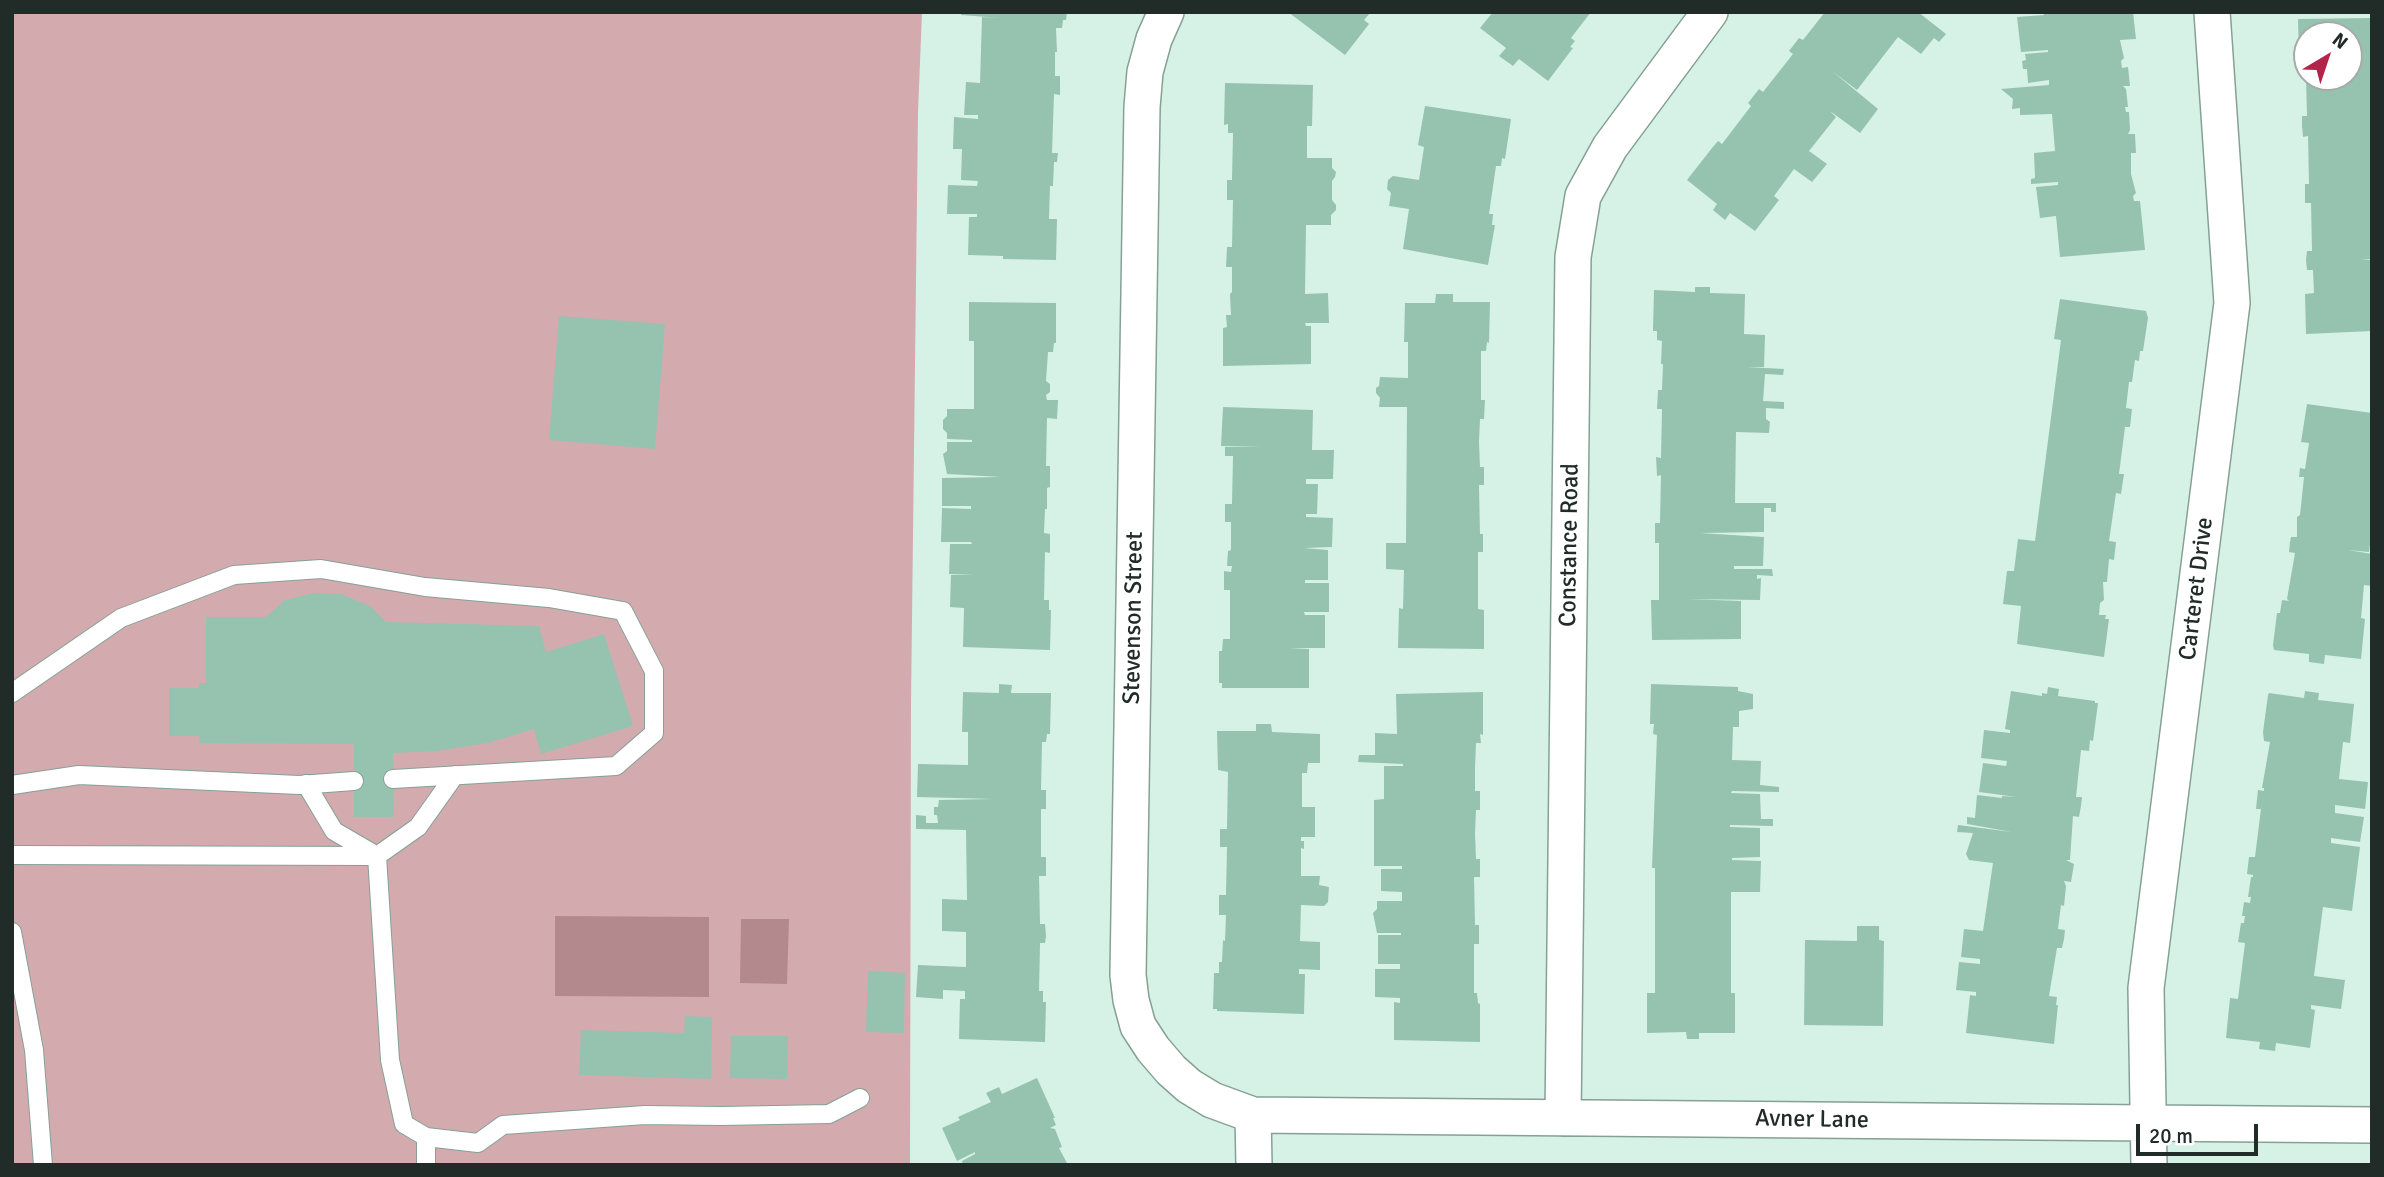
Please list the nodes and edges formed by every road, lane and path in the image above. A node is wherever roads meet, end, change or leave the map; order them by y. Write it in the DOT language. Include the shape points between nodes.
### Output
graph roads {
  1 [pos="1166,12"];
  2 [pos="1710,12"];
  3 [pos="2212,12"];
  4 [pos="12,692"];
  5 [pos="455,775"];
  6 [pos="393,779"];
  7 [pos="354,781"];
  8 [pos="306,784"];
  9 [pos="12,785"];
  10 [pos="12,855"];
  11 [pos="377,856"];
  12 [pos="12,932"];
  13 [pos="860,1098"];
  14 [pos="1253,1115"];
  15 [pos="1563,1118"];
  16 [pos="2148,1124"];
  17 [pos="2372,1125"];
  18 [pos="426,1137"];
  19 [pos="43,1165"];
  20 [pos="426,1165"];
  21 [pos="1254,1165"];
  22 [pos="2149,1165"];
  1 -- 14 [label="street, Stevenson Street" via="1145,72 1142,107 1128,975 1138,1026 1171,1070 1212,1100"];
  2 -- 15 [label="street, Constance Road" via="1610,147 1583,196 1573,257"];
  3 -- 16 [label="street, Carteret Drive" via="2232,303 2149,956 2145,1034"];
  4 -- 5 [label="lane" via="121,618 234,575 321,569 425,587 549,598 623,611 654,671 654,733 616,766"];
  5 -- 6 [label="lane"];
  5 -- 11 [label="lane" via="418,827"];
  7 -- 8 [label="lane"];
  8 -- 9 [label="lane" via="79,775"];
  8 -- 11 [label="lane" via="334,831"];
  10 -- 11 [label="lane"];
  11 -- 18 [label="lane" via="390,1060 404,1124"];
  12 -- 19 [label="lane" via="34,1050"];
  13 -- 18 [label="lane" via="829,1114 645,1115 503,1125 478,1143"];
  14 -- 15 [label="street, Avner Lane"];
  14 -- 21 [label="street"];
  15 -- 16 [label="street, Avner Lane"];
  16 -- 17 [label="street, Avner Lane"];
  16 -- 22 [label="street, Carteret Drive"];
  18 -- 20 [label="lane"];
}
